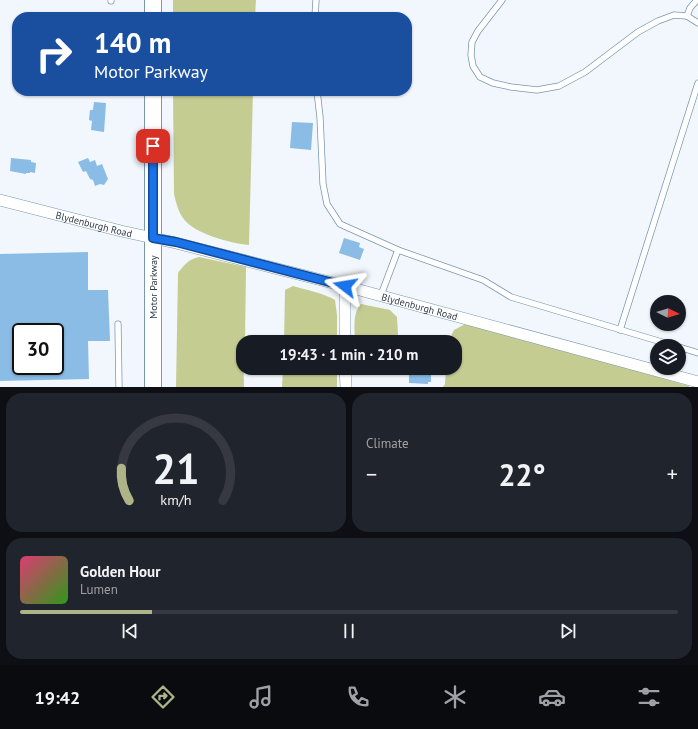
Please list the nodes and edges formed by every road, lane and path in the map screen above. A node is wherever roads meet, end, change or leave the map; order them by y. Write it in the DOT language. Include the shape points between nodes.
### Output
graph roads {
  1 [pos="153,0"];
  2 [pos="316,0"];
  3 [pos="502,0"];
  4 [pos="697,0"];
  5 [pos="153,12"];
  6 [pos="315,12"];
  7 [pos="687,16"];
  8 [pos="698,23"];
  9 [pos="698,83"];
  10 [pos="153,96"];
  11 [pos="318,96"];
  12 [pos="0,200"];
  13 [pos="153,238"];
  14 [pos="398,250"];
  15 [pos="345,286"];
  16 [pos="381,295"];
  17 [pos="118,324"];
  18 [pos="620,330"];
  19 [pos="345,335"];
  20 [pos="651,339"];
  21 [pos="686,349"];
  22 [pos="698,353"];
  23 [pos="346,375"];
  24 [pos="698,382"];
  25 [pos="119,387"];
  26 [pos="153,387"];
  27 [pos="346,387"];
  1 -- 5 [label="main road"];
  2 -- 6 [label="lane"];
  3 -- 7 [label="lane" via="472,42 470,55 473,66 480,77 493,83 537,90 559,86 585,72 632,36 658,21 674,15"];
  4 -- 7 [label="lane"];
  7 -- 8 [label="lane"];
  9 -- 18 [label="lane"];
  10 -- 13 [label="main road, Motor Parkway"];
  11 -- 14 [label="lane" via="323,184 327,204 340,224"];
  12 -- 13 [label="street, Blydenburgh Road"];
  13 -- 15 [label="street, Blydenburgh Road"];
  13 -- 26 [label="main road, Motor Parkway"];
  14 -- 16 [label="lane"];
  14 -- 18 [label="lane" via="483,280 511,297"];
  15 -- 16 [label="street, Blydenburgh Road"];
  15 -- 19 [label="street"];
  16 -- 24 [label="street, Blydenburgh Road"];
  17 -- 25 [label="lane"];
  18 -- 20 [label="lane"];
  21 -- 22 [label="lane"];
  23 -- 27 [label="street"];
}
